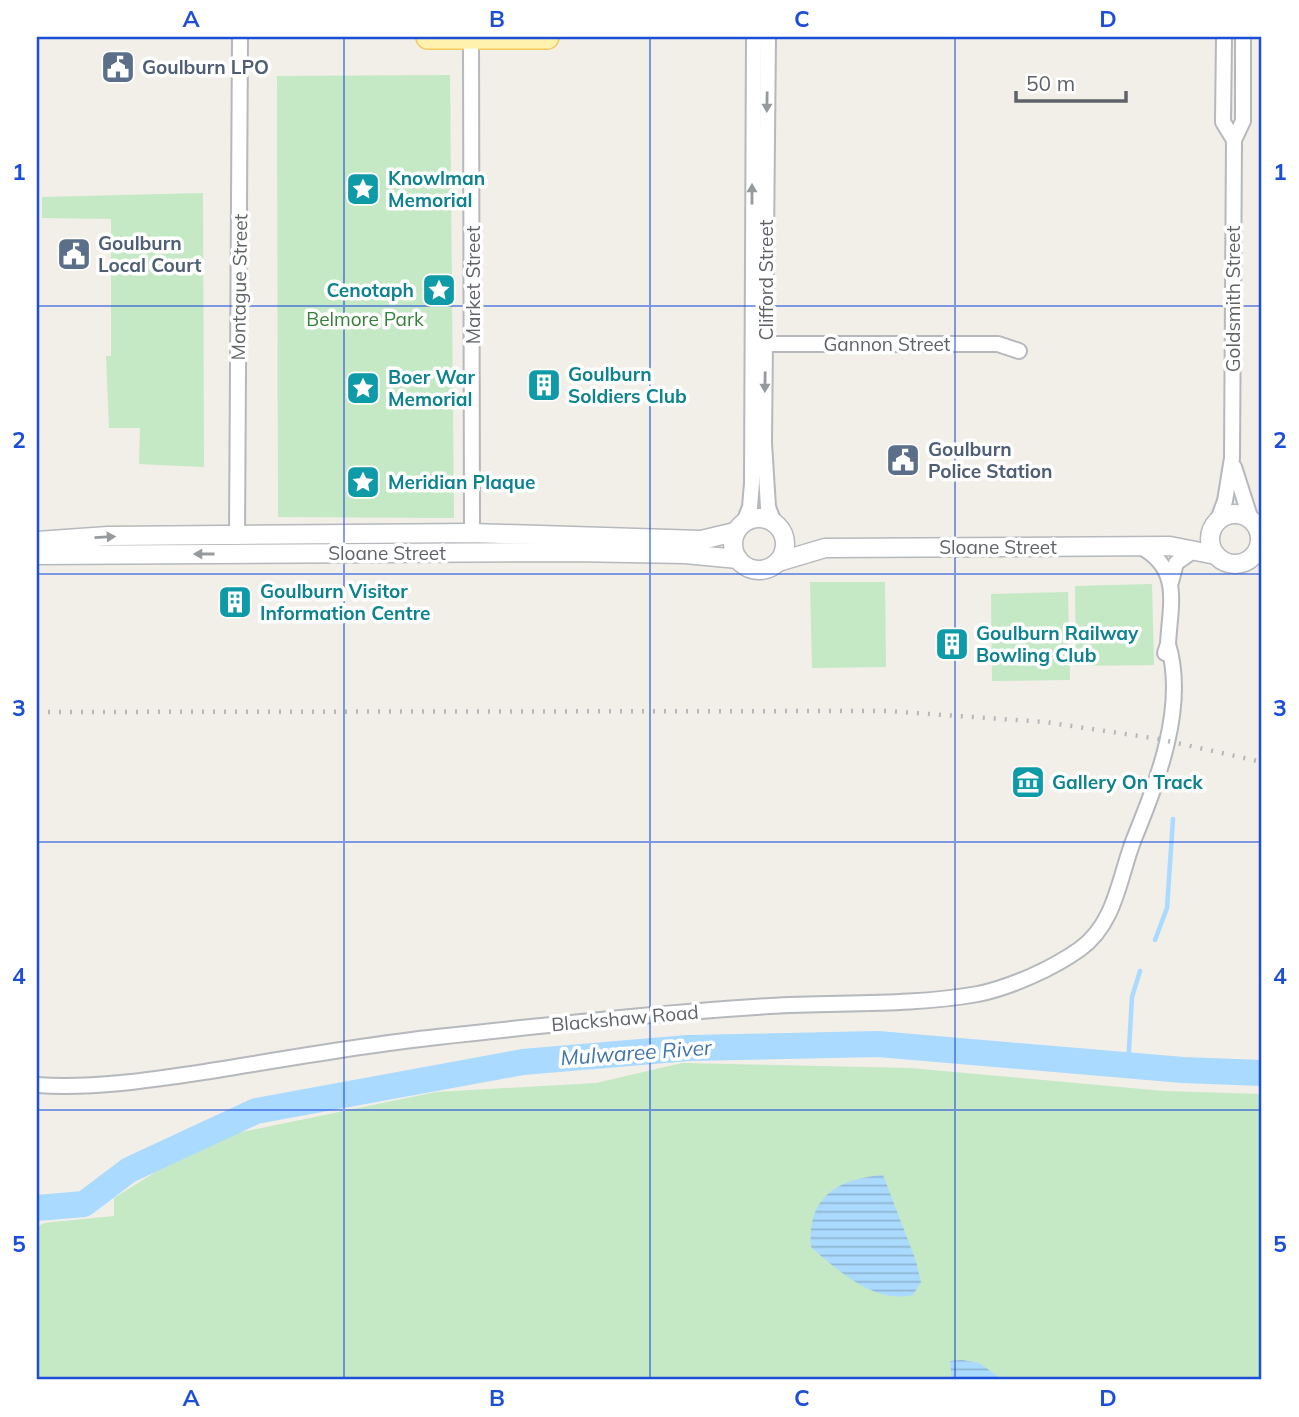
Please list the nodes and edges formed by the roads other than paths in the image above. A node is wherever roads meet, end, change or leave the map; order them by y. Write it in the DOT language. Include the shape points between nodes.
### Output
graph roads {
  1 [pos="240,37"];
  2 [pos="428,37"];
  3 [pos="471,37"];
  4 [pos="547,37"];
  5 [pos="754,37"];
  6 [pos="768,37"];
  7 [pos="1224,37"];
  8 [pos="1243,37"];
  9 [pos="1234,140"];
  10 [pos="759,344"];
  11 [pos="1019,351"];
  12 [pos="1233,458"];
  13 [pos="1214,526"];
  14 [pos="1257,526"];
  15 [pos="740,527"];
  16 [pos="779,528"];
  17 [pos="472,533"];
  18 [pos="237,537"];
  19 [pos="37,541"];
  20 [pos="1170,546"];
  21 [pos="1140,547"];
  22 [pos="825,548"];
  23 [pos="1193,551"];
  24 [pos="573,552"];
  25 [pos="335,553"];
  26 [pos="150,554"];
  27 [pos="1258,554"];
  28 [pos="37,555"];
  29 [pos="1216,555"];
  30 [pos="738,559"];
  31 [pos="778,562"];
  32 [pos="179,563"];
  33 [pos="1170,583"];
  34 [pos="37,1085"];
  1 -- 18 [label="street, Montague Street"];
  2 -- 3 [label="main road"];
  3 -- 4 [label="main road"];
  3 -- 17 [label="street, Market Street"];
  10 -- 5 [label="street, Clifford Street, one-way"];
  6 -- 10 [label="street, Clifford Street, one-way"];
  7 -- 9 [label="street, Goldsmith Street" via="1223,122"];
  8 -- 9 [label="street, Goldsmith Street" via="1243,121"];
  9 -- 12 [label="street, Goldsmith Street"];
  10 -- 11 [label="street, Gannon Street" via="999,344"];
  10 -- 15 [label="street, Clifford Street" via="750,507"];
  10 -- 16 [label="street, Clifford Street, one-way" via="768,507"];
  12 -- 13 [label="street, Goldsmith Street" via="1225,501"];
  12 -- 14 [label="street, Goldsmith Street" via="1238,485"];
  13 -- 14 [label="street" via="1237,514"];
  13 -- 20 [label="street, Sloane Street"];
  13 -- 29 [label="street" via="1210,543"];
  14 -- 27 [label="street"];
  15 -- 16 [label="street" via="760,517"];
  15 -- 17 [label="street, Sloane Street" via="701,540"];
  15 -- 30 [label="street" via="733,543"];
  16 -- 22 [label="street, Sloane Street"];
  16 -- 31 [label="street" via="784,549"];
  17 -- 18 [label="street, Sloane Street"];
  17 -- 24 [label="street" via="495,546 545,546"];
  19 -- 18 [label="street, Sloane Street, one-way"];
  18 -- 25 [label="street" via="245,545 312,546"];
  20 -- 21 [label="street, Sloane Street"];
  20 -- 23 [label="street, Sloane Street"];
  21 -- 22 [label="street, Sloane Street"];
  21 -- 33 [label="street" via="1166,566"];
  22 -- 31 [label="street, Sloane Street"];
  23 -- 29 [label="street, Sloane Street"];
  23 -- 33 [label="street, Blackshaw Road" via="1176,562"];
  24 -- 25 [label="street, Sloane Street"];
  24 -- 30 [label="street, Sloane Street"];
  25 -- 26 [label="street, Sloane Street, one-way"];
  26 -- 28 [label="street, Sloane Street"];
  26 -- 32 [label="street"];
  27 -- 29 [label="street" via="1234,564"];
  30 -- 31 [label="street" via="762,570"];
  33 -- 34 [label="street, Blackshaw Road" via="1159,739 1135,820 1135,836 1114,902 1093,938 1058,962 984,993 930,1000 632,1017 385,1043 127,1083"];
}
